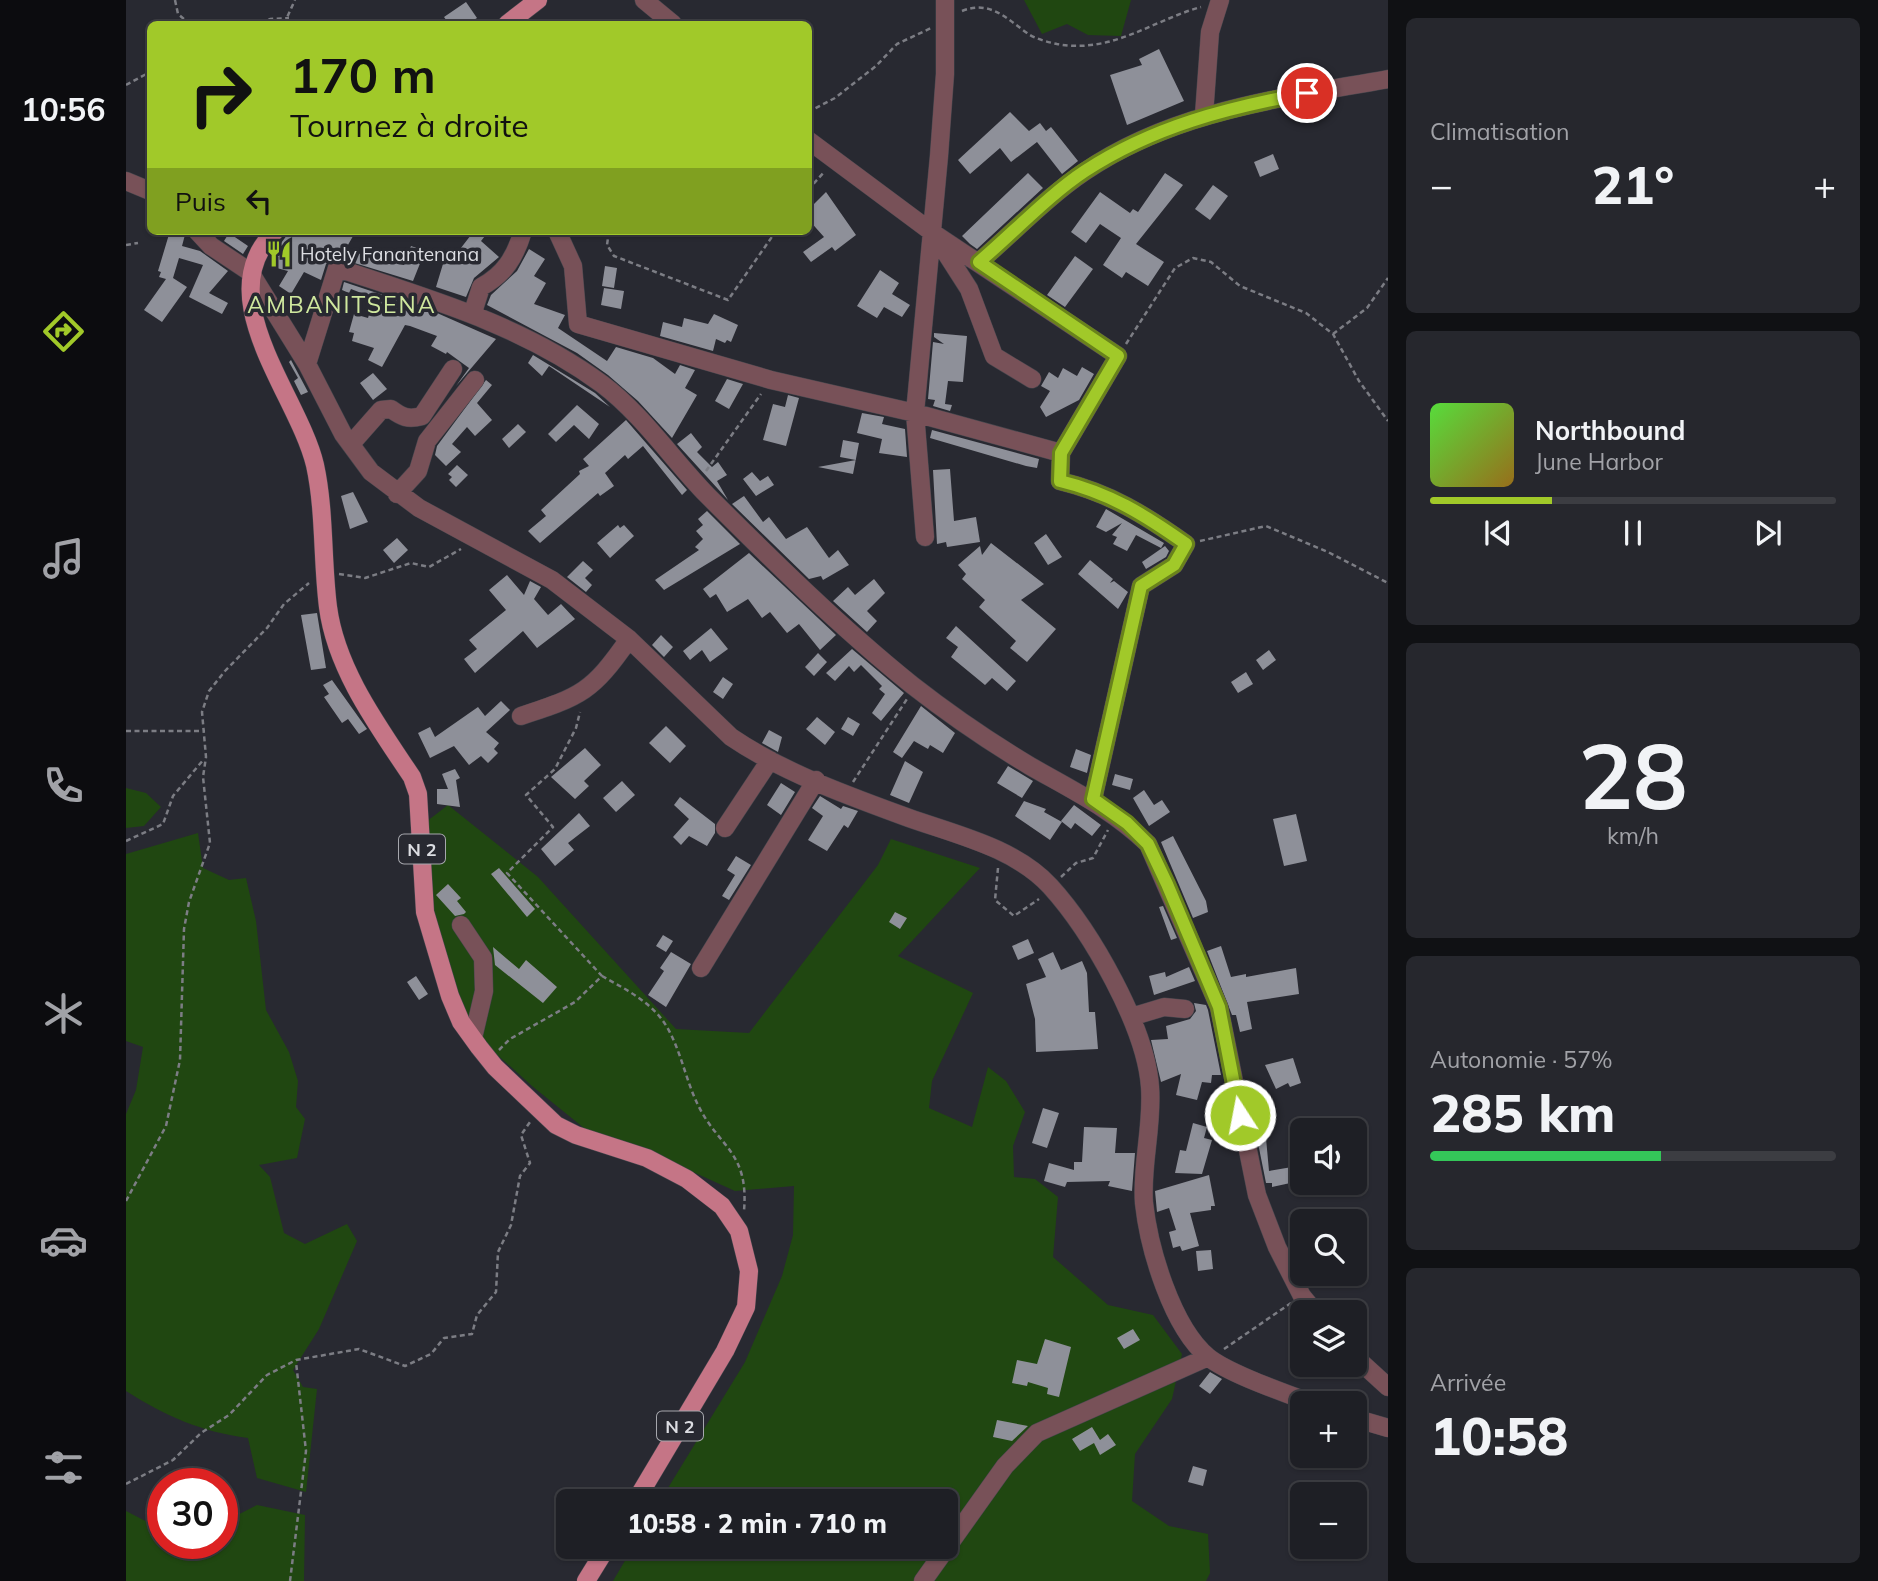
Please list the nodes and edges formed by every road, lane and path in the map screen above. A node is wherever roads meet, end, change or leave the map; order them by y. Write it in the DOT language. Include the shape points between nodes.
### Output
graph roads {
  1 [pos="175,0"];
  2 [pos="295,0"];
  3 [pos="644,0"];
  4 [pos="945,0"];
  5 [pos="1220,1"];
  6 [pos="529,8"];
  7 [pos="289,18"];
  8 [pos="946,20"];
  9 [pos="186,21"];
  10 [pos="266,21"];
  11 [pos="286,21"];
  12 [pos="511,21"];
  13 [pos="669,21"];
  14 [pos="147,74"];
  15 [pos="1388,79"];
  16 [pos="126,85"];
  17 [pos="812,110"];
  18 [pos="1204,115"];
  19 [pos="812,143"];
  20 [pos="835,161"];
  21 [pos="126,181"];
  22 [pos="812,186"];
  23 [pos="147,190"];
  24 [pos="933,233"];
  25 [pos="201,235"];
  26 [pos="271,235"];
  27 [pos="522,235"];
  28 [pos="559,235"];
  29 [pos="608,235"];
  30 [pos="773,235"];
  31 [pos="138,243"];
  32 [pos="126,245"];
  33 [pos="979,262"];
  34 [pos="250,272"];
  35 [pos="1388,278"];
  36 [pos="473,313"];
  37 [pos="1332,334"];
  38 [pos="1118,356"];
  39 [pos="307,364"];
  40 [pos="453,369"];
  41 [pos="1032,379"];
  42 [pos="475,380"];
  43 [pos="771,380"];
  44 [pos="915,413"];
  45 [pos="1388,421"];
  46 [pos="351,444"];
  47 [pos="1061,453"];
  48 [pos="696,483"];
  49 [pos="397,494"];
  50 [pos="925,537"];
  51 [pos="478,540"];
  52 [pos="1186,544"];
  53 [pos="319,574"];
  54 [pos="1388,583"];
  55 [pos="629,639"];
  56 [pos="915,687"];
  57 [pos="586,690"];
  58 [pos="521,716"];
  59 [pos="126,731"];
  60 [pos="205,731"];
  61 [pos="206,757"];
  62 [pos="770,760"];
  63 [pos="816,780"];
  64 [pos="845,793"];
  65 [pos="1093,799"];
  66 [pos="1112,813"];
  67 [pos="725,828"];
  68 [pos="126,841"];
  69 [pos="999,851"];
  70 [pos="1051,887"];
  71 [pos="461,925"];
  72 [pos="701,968"];
  73 [pos="602,976"];
  74 [pos="1185,1009"];
  75 [pos="1131,1017"];
  76 [pos="473,1038"];
  77 [pos="489,1059"];
  78 [pos="538,1111"];
  79 [pos="126,1201"];
  80 [pos="743,1220"];
  81 [pos="1302,1296"];
  82 [pos="1305,1300"];
  83 [pos="1208,1357"];
  84 [pos="296,1360"];
  85 [pos="1367,1368"];
  86 [pos="1388,1387"];
  87 [pos="1290,1395"];
  88 [pos="1367,1422"];
  89 [pos="1388,1428"];
  90 [pos="126,1484"];
  91 [pos="643,1489"];
  92 [pos="600,1559"];
  93 [pos="290,1581"];
  94 [pos="586,1581"];
  95 [pos="923,1581"];
  1 -- 9 [label="path" via="178,14"];
  2 -- 7 [label="path"];
  3 -- 13 [label="street"];
  4 -- 8 [label="street"];
  5 -- 8 [label="path" via="1107,45 1084,47 1037,38 998,9 968,8"];
  5 -- 18 [label="street" via="1210,32"];
  6 -- 12 [label="main road"];
  7 -- 10 [label="path"];
  7 -- 11 [label="path"];
  8 -- 17 [label="path" via="897,44 835,98"];
  8 -- 24 [label="street"];
  14 -- 16 [label="path"];
  15 -- 18 [label="street"];
  18 -- 33 [label="street" via="1084,172"];
  19 -- 20 [label="street"];
  20 -- 22 [label="path"];
  20 -- 24 [label="street"];
  21 -- 23 [label="street"];
  24 -- 33 [label="street"];
  24 -- 41 [label="street" via="969,289 994,356"];
  24 -- 44 [label="street"];
  25 -- 34 [label="street"];
  26 -- 34 [label="main road, N 2"];
  27 -- 36 [label="street" via="500,276 481,287"];
  28 -- 43 [label="street" via="573,266 578,324"];
  29 -- 30 [label="path" via="607,245 614,256 728,300"];
  31 -- 32 [label="path"];
  33 -- 38 [label="street"];
  34 -- 39 [label="street"];
  34 -- 53 [label="main road, N 2" via="250,308 314,463"];
  35 -- 37 [label="path" via="1367,308"];
  36 -- 39 [label="street" via="337,268"];
  36 -- 48 [label="street" via="548,348 603,385"];
  37 -- 38 [label="path" via="1306,313 1240,286 1211,262 1193,258 1175,268"];
  37 -- 45 [label="path"];
  38 -- 47 [label="street"];
  39 -- 46 [label="street"];
  40 -- 46 [label="street" via="422,416 413,419 391,409 380,410"];
  42 -- 49 [label="street" via="426,441 418,471"];
  43 -- 44 [label="street"];
  43 -- 48 [label="path"];
  44 -- 47 [label="street"];
  44 -- 50 [label="street"];
  46 -- 49 [label="street" via="371,472"];
  47 -- 52 [label="street" via="1060,481 1097,490"];
  48 -- 56 [label="street"];
  49 -- 51 [label="street"];
  51 -- 53 [label="path" via="429,567 411,563 365,578"];
  51 -- 55 [label="street" via="552,580"];
  52 -- 54 [label="path" via="1266,526"];
  52 -- 65 [label="street" via="1174,565 1141,586"];
  53 -- 60 [label="path" via="284,604 209,691 202,712"];
  53 -- 76 [label="main road, N 2" via="348,672 412,776 422,825 425,912 450,996"];
  55 -- 57 [label="street" via="602,678"];
  55 -- 62 [label="street" via="731,737"];
  56 -- 64 [label="path"];
  56 -- 65 [label="street" via="1029,765"];
  57 -- 58 [label="street"];
  57 -- 73 [label="path" via="576,728 555,769 526,795 553,827 507,873"];
  59 -- 60 [label="path"];
  60 -- 61 [label="path"];
  61 -- 68 [label="path" via="173,796 163,824"];
  61 -- 79 [label="path" via="203,777 210,843 184,929 180,1060 166,1126"];
  62 -- 63 [label="street"];
  62 -- 67 [label="street"];
  63 -- 64 [label="street"];
  63 -- 72 [label="street"];
  64 -- 69 [label="street"];
  65 -- 66 [label="street"];
  66 -- 70 [label="path" via="1093,858 1069,867"];
  66 -- 81 [label="street" via="1148,844 1219,1007 1257,1195"];
  69 -- 70 [label="street"];
  69 -- 70 [label="path" via="995,900 1014,916 1031,908"];
  70 -- 75 [label="street" via="1072,912"];
  71 -- 76 [label="street" via="482,958 484,991"];
  73 -- 77 [label="path" via="575,1002 510,1039"];
  73 -- 80 [label="path" via="632,993 663,1021 699,1109 743,1176"];
  74 -- 75 [label="street" via="1164,1007"];
  75 -- 83 [label="street" via="1142,1041 1150,1086 1144,1202 1160,1275 1176,1315"];
  76 -- 77 [label="main road, N 2"];
  77 -- 78 [label="main road, N 2"];
  78 -- 84 [label="path" via="521,1135 530,1163 520,1176 511,1225 498,1252 496,1292 477,1315 472,1334 444,1338 431,1354 405,1366 359,1349"];
  78 -- 91 [label="main road, N 2" via="576,1135 647,1158 687,1179 722,1206 739,1231 749,1271 746,1307"];
  81 -- 82 [label="street"];
  81 -- 83 [label="path"];
  83 -- 87 [label="street"];
  83 -- 95 [label="street" via="1037,1433 1005,1466"];
  84 -- 90 [label="path" via="267,1375 229,1415 201,1433 173,1460"];
  84 -- 93 [label="path" via="306,1451"];
  85 -- 86 [label="street"];
  88 -- 89 [label="street"];
  92 -- 94 [label="main road"];
}
